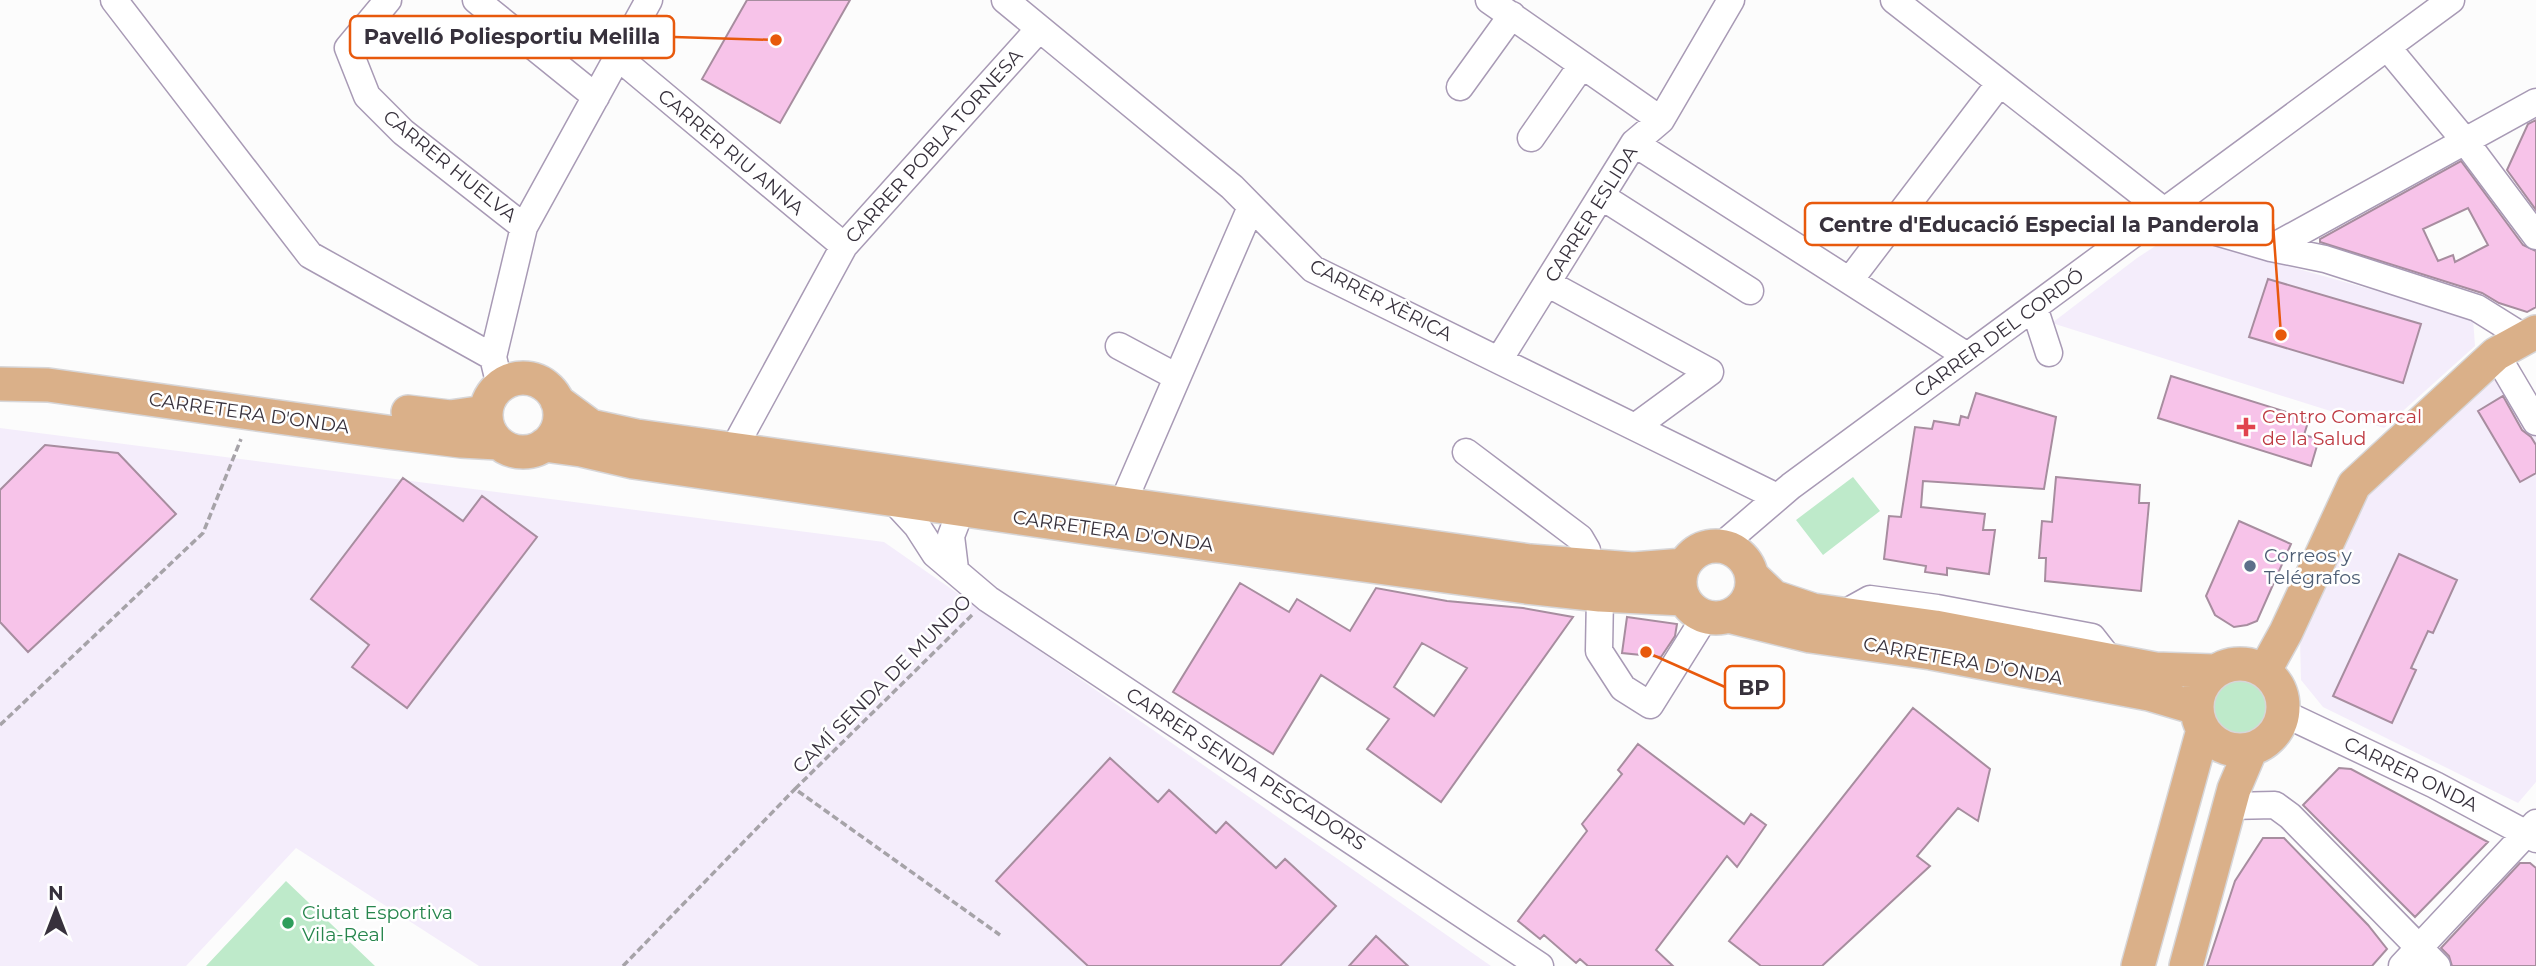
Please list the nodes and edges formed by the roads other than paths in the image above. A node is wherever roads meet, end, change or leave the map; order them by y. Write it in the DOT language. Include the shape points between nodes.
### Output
graph roads {
  1 [pos="114,0"];
  2 [pos="477,0"];
  3 [pos="649,0"];
  4 [pos="1005,0"];
  5 [pos="1489,0"];
  6 [pos="1731,0"];
  7 [pos="1894,0"];
  8 [pos="2451,0"];
  9 [pos="377,4"];
  10 [pos="1512,16"];
  11 [pos="1039,29"];
  12 [pos="2387,47"];
  13 [pos="618,57"];
  14 [pos="1582,65"];
  15 [pos="1999,84"];
  16 [pos="1460,87"];
  17 [pos="596,97"];
  18 [pos="2536,102"];
  19 [pos="1661,120"];
  20 [pos="1531,138"];
  21 [pos="2465,141"];
  22 [pos="1634,143"];
  23 [pos="1601,196"];
  24 [pos="1251,207"];
  25 [pos="2164,211"];
  26 [pos="524,227"];
  27 [pos="2536,236"];
  28 [pos="844,246"];
  29 [pos="2271,247"];
  30 [pos="1850,280"];
  31 [pos="1547,284"];
  32 [pos="1750,291"];
  33 [pos="2034,307"];
  34 [pos="2530,335"];
  35 [pos="1119,346"];
  36 [pos="2049,353"];
  37 [pos="2496,354"];
  38 [pos="1967,356"];
  39 [pos="1499,360"];
  40 [pos="0,366"];
  41 [pos="1177,377"];
  42 [pos="0,384"];
  43 [pos="493,385"];
  44 [pos="557,401"];
  45 [pos="2536,422"];
  46 [pos="1635,427"];
  47 [pos="498,443"];
  48 [pos="544,445"];
  49 [pos="733,450"];
  50 [pos="1466,452"];
  51 [pos="1777,497"];
  52 [pos="893,500"];
  53 [pos="1122,506"];
  54 [pos="961,510"];
  55 [pos="1721,546"];
  56 [pos="1684,565"];
  57 [pos="955,569"];
  58 [pos="1753,577"];
  59 [pos="1594,581"];
  60 [pos="1706,611"];
  61 [pos="2265,670"];
  62 [pos="2214,671"];
  63 [pos="2283,713"];
  64 [pos="2199,719"];
  65 [pos="2251,749"];
  66 [pos="2229,806"];
  67 [pos="2533,832"];
  68 [pos="2420,960"];
  69 [pos="1540,966"];
  70 [pos="2138,966"];
  71 [pos="2186,966"];
  1 -- 43 [label="street" via="310,256"];
  2 -- 17 [label="street"];
  3 -- 13 [label="street"];
  4 -- 11 [label="street, CARRER XÈRICA"];
  5 -- 10 [label="street"];
  6 -- 19 [label="street, CARRER ESLIDA"];
  7 -- 15 [label="street"];
  8 -- 12 [label="street, CARRER DEL CORDÓ"];
  9 -- 26 [label="street, CARRER HUELVA" via="348,48 367,96 402,132"];
  10 -- 14 [label="street"];
  10 -- 16 [label="street"];
  11 -- 24 [label="street, CARRER XÈRICA"];
  11 -- 28 [label="street, CARRER POBLA TORNESA"];
  12 -- 21 [label="street"];
  12 -- 25 [label="street, CARRER DEL CORDÓ"];
  13 -- 17 [label="street"];
  13 -- 28 [label="street, CARRER RIU ANNA"];
  14 -- 19 [label="street"];
  14 -- 20 [label="street"];
  15 -- 25 [label="street"];
  15 -- 30 [label="street"];
  17 -- 26 [label="street"];
  18 -- 21 [label="street"];
  19 -- 22 [label="street, CARRER ESLIDA"];
  21 -- 27 [label="street"];
  21 -- 29 [label="street"];
  22 -- 23 [label="street, CARRER ESLIDA"];
  22 -- 30 [label="street"];
  23 -- 31 [label="street, CARRER ESLIDA"];
  23 -- 32 [label="street"];
  24 -- 39 [label="street, CARRER XÈRICA" via="1313,269"];
  24 -- 41 [label="street"];
  25 -- 29 [label="street" via="2189,224"];
  25 -- 33 [label="street, CARRER DEL CORDÓ"];
  26 -- 43 [label="street"];
  28 -- 49 [label="street, CARRER POBLA TORNESA"];
  29 -- 34 [label="street" via="2325,259 2477,308"];
  30 -- 38 [label="street"];
  31 -- 39 [label="street, CARRER ESLIDA"];
  31 -- 46 [label="street" via="1710,372"];
  33 -- 36 [label="street"];
  33 -- 38 [label="street, CARRER DEL CORDÓ"];
  34 -- 37 [label="main road"];
  35 -- 41 [label="street"];
  37 -- 45 [label="street"];
  37 -- 61 [label="main road" via="2354,485"];
  38 -- 51 [label="street, CARRER DEL CORDÓ"];
  39 -- 46 [label="street, CARRER XÈRICA"];
  40 -- 43 [label="main road, CARRETERA D'ONDA" via="450,417"];
  41 -- 53 [label="street"];
  42 -- 47 [label="main road, CARRETERA D'ONDA" via="48,385"];
  43 -- 44 [label="main road" via="521,377 532,379 551,391"];
  43 -- 47 [label="main road" via="491,434"];
  44 -- 48 [label="main road" via="558,425"];
  44 -- 49 [label="main road, CARRETERA D'ONDA" via="591,426"];
  46 -- 51 [label="street, CARRER XÈRICA"];
  47 -- 48 [label="main road" via="518,452"];
  48 -- 52 [label="main road, CARRETERA D'ONDA"];
  49 -- 53 [label="main road, CARRETERA D'ONDA"];
  50 -- 59 [label="street" via="1580,538"];
  51 -- 55 [label="street, CARRER DEL CORDÓ"];
  52 -- 54 [label="main road, CARRETERA D'ONDA"];
  52 -- 57 [label="street, CARRER SENDA PESCADORS" via="935,554"];
  53 -- 59 [label="main road, CARRETERA D'ONDA"];
  54 -- 57 [label="street" via="951,536"];
  54 -- 59 [label="main road, CARRETERA D'ONDA" via="1526,587"];
  55 -- 56 [label="main road" via="1700,550"];
  55 -- 58 [label="main road" via="1742,556"];
  56 -- 59 [label="main road, CARRETERA D'ONDA" via="1633,569"];
  56 -- 60 [label="main road" via="1680,587"];
  57 -- 69 [label="street, CARRER SENDA PESCADORS" via="988,599"];
  58 -- 60 [label="main road" via="1748,601 1739,611"];
  58 -- 62 [label="main road, CARRETERA D'ONDA" via="1774,597 1813,610 1935,626 2155,669"];
  59 -- 60 [label="main road, CARRETERA D'ONDA"];
  59 -- 60 [label="street" via="1599,651 1623,688 1650,705"];
  60 -- 64 [label="main road, CARRETERA D'ONDA" via="1810,636 1931,653 2149,694"];
  61 -- 62 [label="main road" via="2235,665"];
  61 -- 63 [label="main road" via="2283,697"];
  62 -- 64 [label="main road" via="2201,687"];
  63 -- 65 [label="main road" via="2278,729"];
  63 -- 67 [label="street, CARRER ONDA"];
  64 -- 65 [label="main road" via="2216,743 2233,750"];
  64 -- 70 [label="main road"];
  65 -- 66 [label="main road"];
  66 -- 68 [label="street" via="2275,805 2290,816"];
  66 -- 71 [label="main road"];
  67 -- 68 [label="street"];
}
